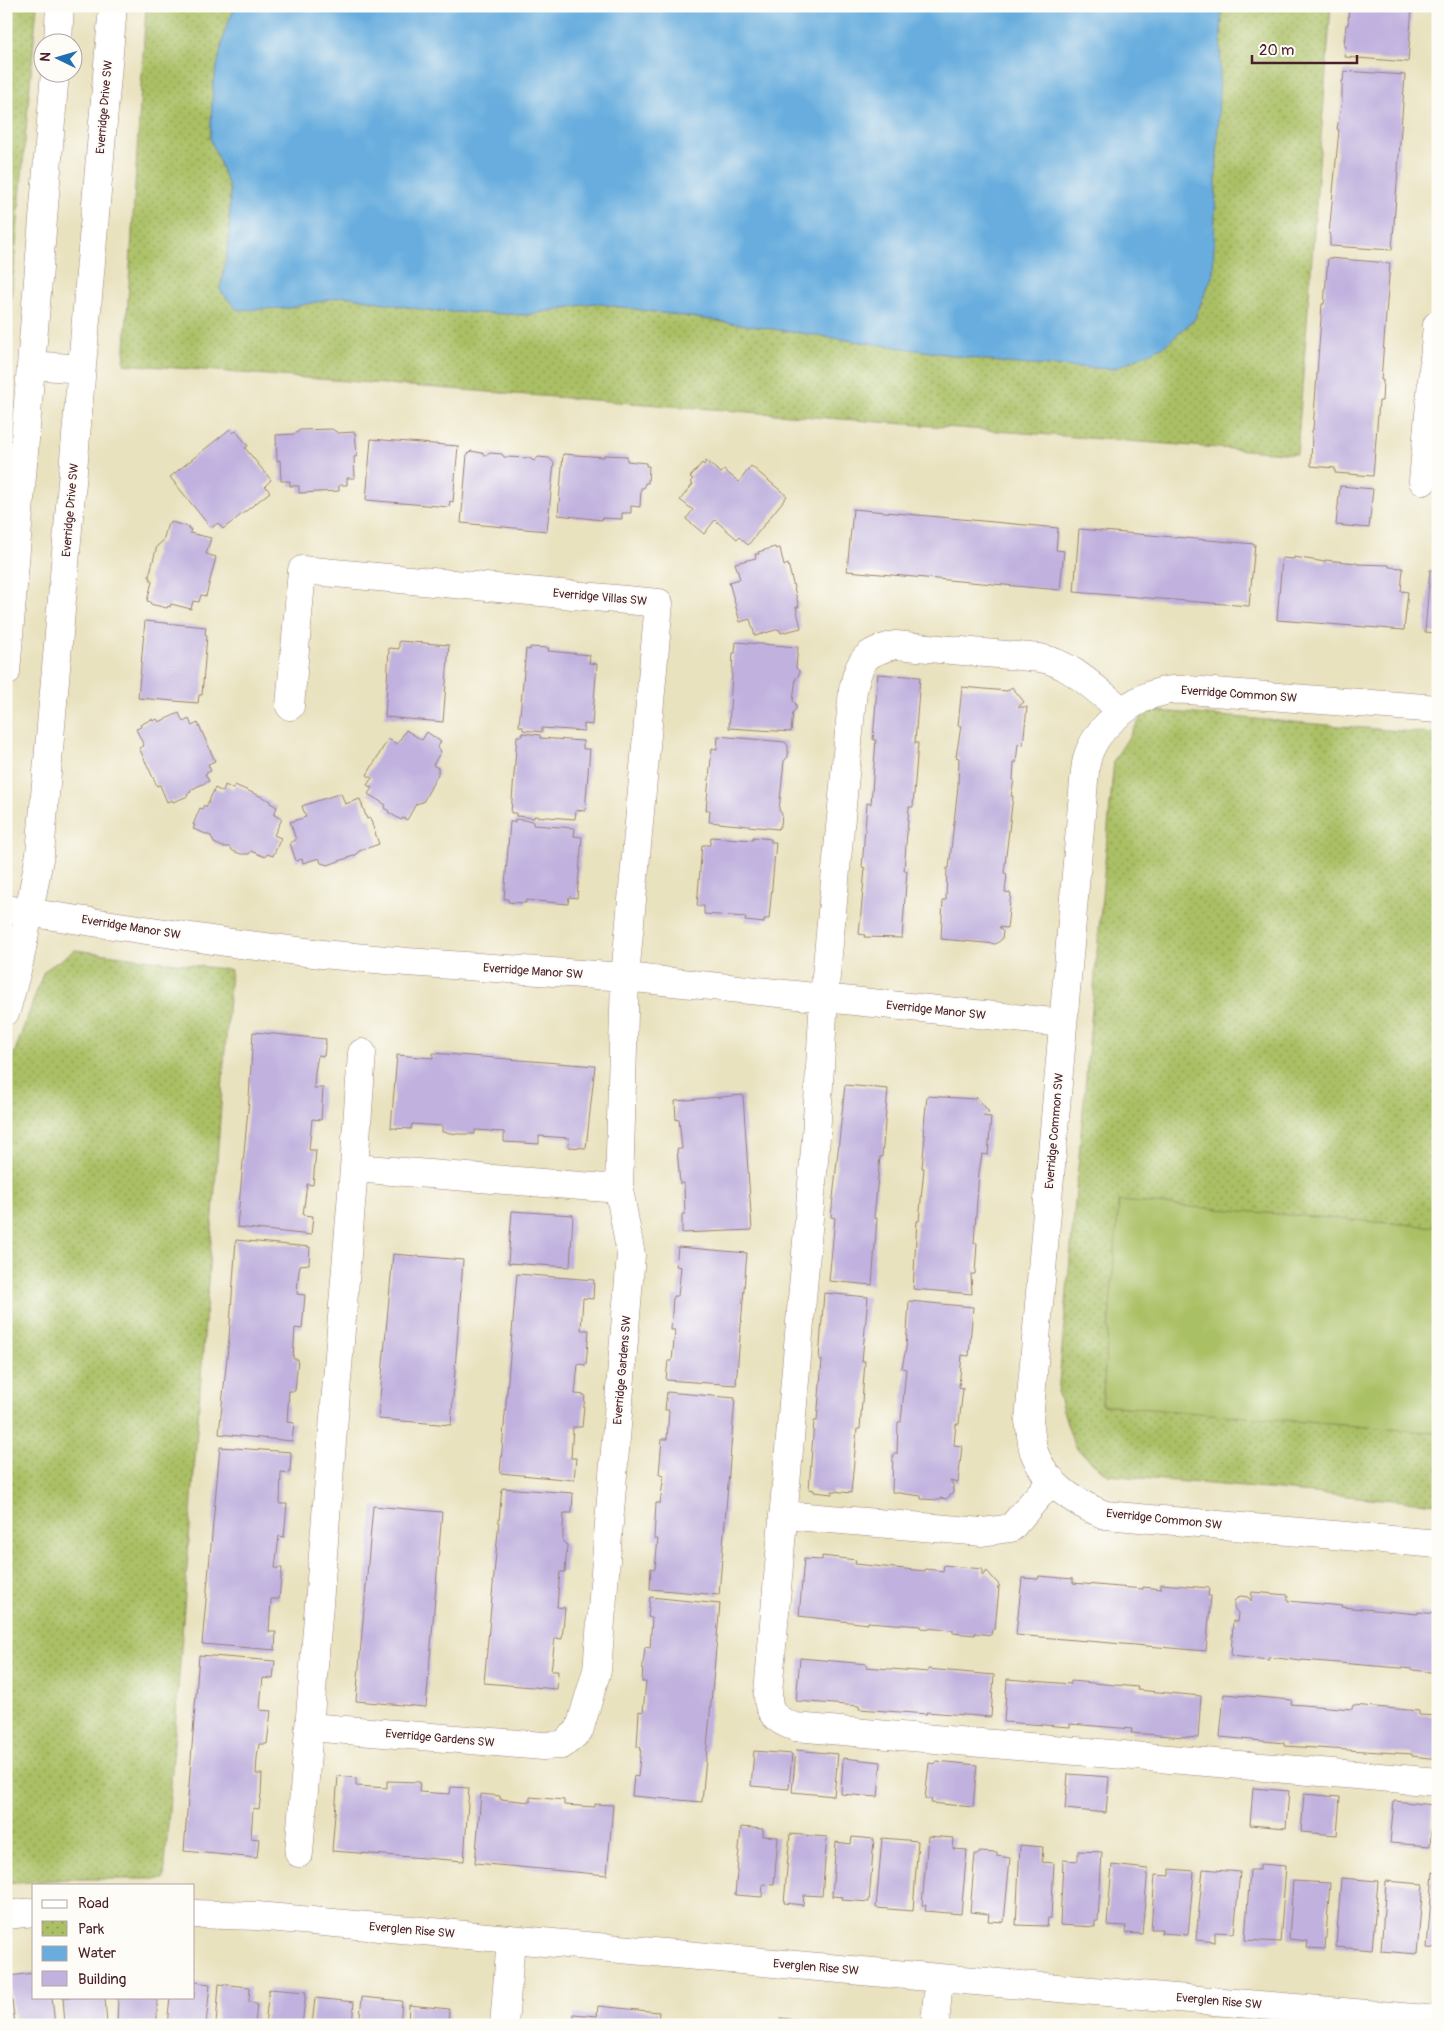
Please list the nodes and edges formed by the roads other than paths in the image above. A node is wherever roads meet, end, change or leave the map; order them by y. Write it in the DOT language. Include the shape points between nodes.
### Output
graph roads {
  1 [pos="60,6"];
  2 [pos="113,6"];
  3 [pos="59,32"];
  4 [pos="54,82"];
  5 [pos="1438,317"];
  6 [pos="1437,325"];
  7 [pos="32,365"];
  8 [pos="82,369"];
  9 [pos="1423,481"];
  10 [pos="6,672"];
  11 [pos="290,706"];
  12 [pos="1438,709"];
  13 [pos="1123,711"];
  14 [pos="18,911"];
  15 [pos="626,977"];
  16 [pos="824,997"];
  17 [pos="6,1011"];
  18 [pos="1062,1023"];
  19 [pos="362,1053"];
  20 [pos="354,1168"];
  21 [pos="619,1189"];
  22 [pos="1052,1480"];
  23 [pos="783,1515"];
  24 [pos="1438,1544"];
  25 [pos="309,1727"];
  26 [pos="1438,1782"];
  27 [pos="299,1853"];
  28 [pos="32,1912"];
  29 [pos="195,1914"];
  30 [pos="6,1915"];
  31 [pos="511,1939"];
  32 [pos="939,1978"];
  33 [pos="1438,2020"];
  34 [pos="504,2025"];
  35 [pos="935,2025"];
  1 -- 3 [label="street"];
  2 -- 8 [label="street, Everridge Drive SW"];
  4 -- 7 [label="street"];
  5 -- 6 [label="street"];
  6 -- 9 [label="street"];
  7 -- 8 [label="street"];
  7 -- 10 [label="street"];
  8 -- 14 [label="street, Everridge Drive SW" via="40,854"];
  11 -- 15 [label="street, Everridge Villas SW" via="302,570 659,603"];
  12 -- 13 [label="street, Everridge Common SW" via="1188,690 1166,691 1135,702"];
  13 -- 16 [label="street" via="1054,660 895,645 878,649 862,661 853,690"];
  13 -- 18 [label="street, Everridge Common SW" via="1101,732 1088,757"];
  14 -- 15 [label="street, Everridge Manor SW" via="322,954"];
  14 -- 17 [label="street, Everridge Drive SW" via="20,959"];
  15 -- 16 [label="street, Everridge Manor SW"];
  15 -- 21 [label="street, Everridge Gardens SW"];
  16 -- 18 [label="street, Everridge Manor SW"];
  16 -- 23 [label="street" via="816,1137"];
  18 -- 22 [label="street, Everridge Common SW" via="1029,1421 1034,1452"];
  19 -- 20 [label="street"];
  20 -- 21 [label="street"];
  20 -- 25 [label="street"];
  21 -- 25 [label="street, Everridge Gardens SW" via="631,1254 597,1670 580,1731 562,1745 543,1746"];
  22 -- 23 [label="street" via="1011,1528 982,1532"];
  22 -- 24 [label="street, Everridge Common SW" via="1063,1493 1105,1515"];
  23 -- 26 [label="street" via="768,1703 770,1712 783,1723 795,1727"];
  25 -- 27 [label="street"];
  28 -- 30 [label="street"];
  29 -- 31 [label="street, Everglen Rise SW" via="257,1916"];
  31 -- 32 [label="street, Everglen Rise SW"];
  31 -- 34 [label="street"];
  32 -- 33 [label="street, Everglen Rise SW"];
  32 -- 35 [label="street"];
}
